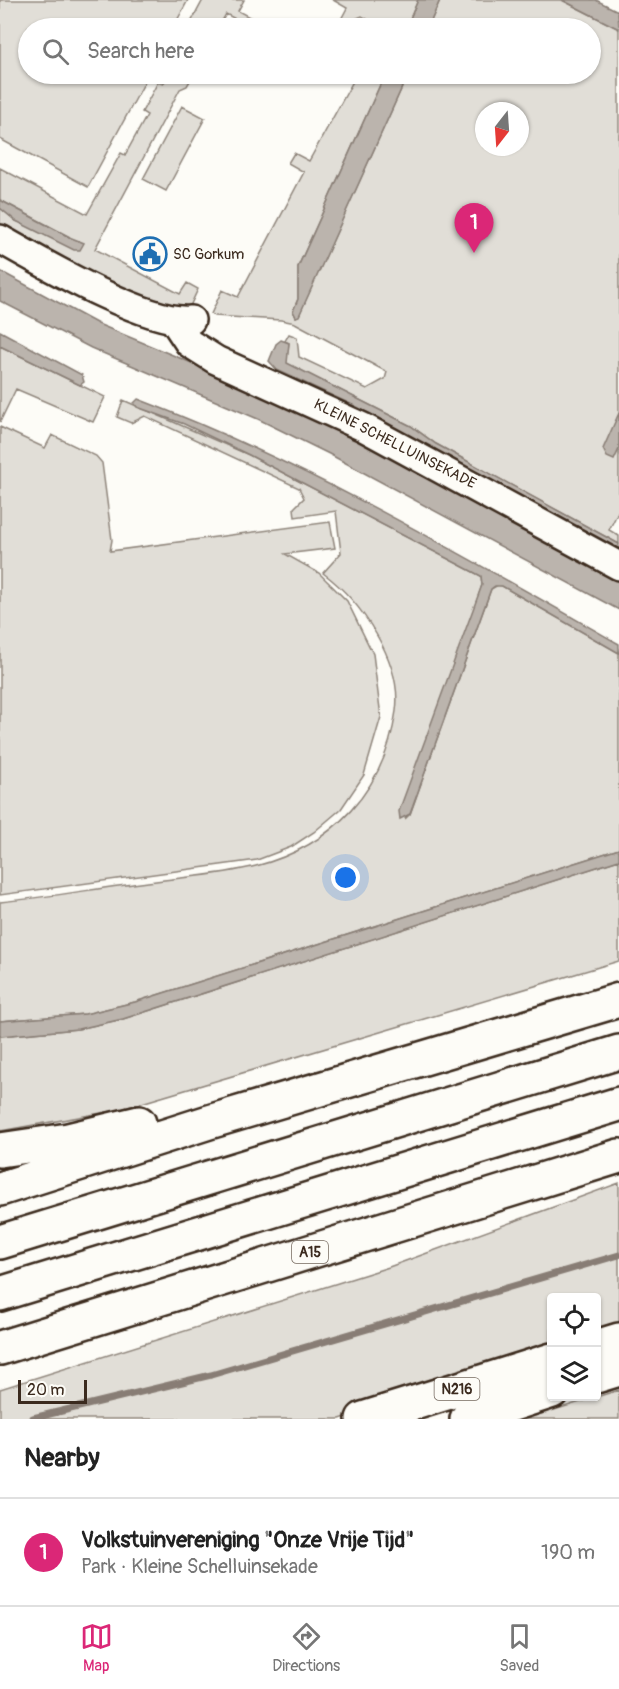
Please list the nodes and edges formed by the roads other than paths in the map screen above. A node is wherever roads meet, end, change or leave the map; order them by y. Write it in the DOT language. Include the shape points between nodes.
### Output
graph roads {
  1 [pos="0,239"];
  2 [pos="619,566"];
  3 [pos="619,1000"];
  4 [pos="619,1052"];
  5 [pos="619,1104"];
  6 [pos="209,1122"];
  7 [pos="0,1150"];
  8 [pos="619,1156"];
  9 [pos="0,1189"];
  10 [pos="0,1242"];
  11 [pos="0,1294"];
  12 [pos="619,1340"];
  13 [pos="601,1346"];
  14 [pos="0,1348"];
  15 [pos="547,1362"];
  16 [pos="619,1369"];
  17 [pos="601,1375"];
  18 [pos="547,1393"];
  19 [pos="363,1419"];
  20 [pos="467,1419"];
  1 -- 2 [label="street, KLEINE SCHELLUINSEKADE" via="142,310 183,321 189,343 216,360 363,427"];
  3 -- 6 [label="main road"];
  4 -- 10 [label="main road"];
  5 -- 11 [label="main road"];
  6 -- 7 [label="main road" via="155,1120 68,1140"];
  6 -- 9 [label="main road"];
  8 -- 14 [label="main road, A15"];
  12 -- 13 [label="main road"];
  15 -- 19 [label="main road, N216"];
  16 -- 17 [label="main road"];
  18 -- 20 [label="main road, N216"];
}
